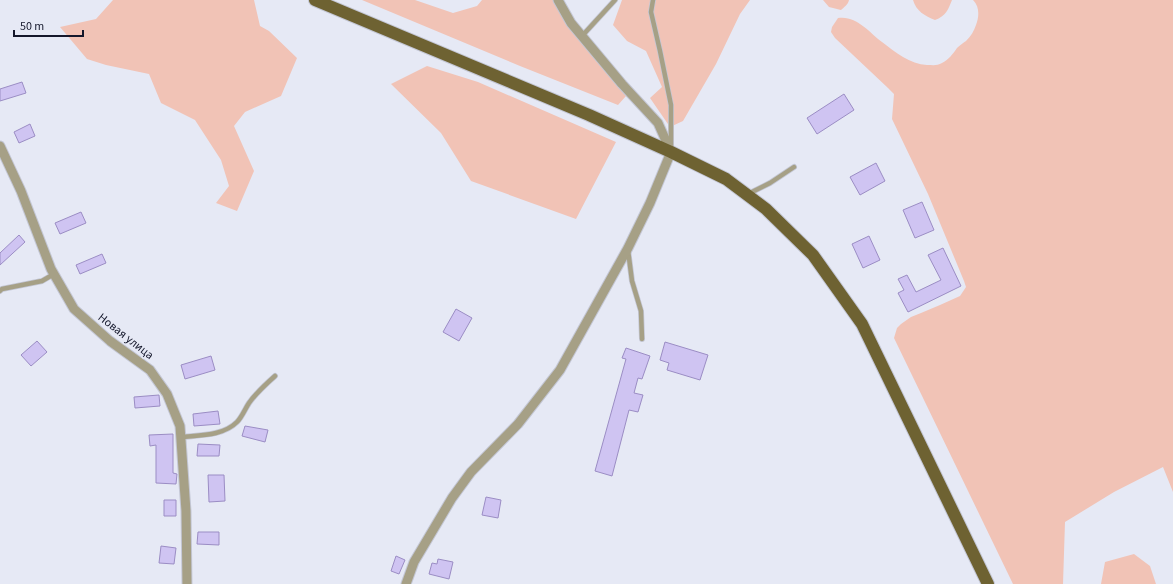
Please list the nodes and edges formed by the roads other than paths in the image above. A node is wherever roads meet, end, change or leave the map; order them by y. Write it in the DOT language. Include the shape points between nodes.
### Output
graph roads {
  1 [pos="315,0"];
  2 [pos="558,0"];
  3 [pos="615,0"];
  4 [pos="653,0"];
  5 [pos="582,36"];
  6 [pos="0,146"];
  7 [pos="671,152"];
  8 [pos="794,167"];
  9 [pos="747,194"];
  10 [pos="628,248"];
  11 [pos="54,274"];
  12 [pos="0,291"];
  13 [pos="642,339"];
  14 [pos="275,376"];
  15 [pos="181,437"];
  16 [pos="187,584"];
  17 [pos="406,584"];
  18 [pos="988,584"];
  1 -- 7 [label="main road"];
  2 -- 5 [label="street"];
  3 -- 5 [label="lane"];
  4 -- 7 [label="lane" via="651,12 671,105"];
  5 -- 7 [label="street" via="658,123"];
  6 -- 11 [label="street, Новая улица"];
  7 -- 9 [label="main road" via="726,179"];
  7 -- 10 [label="street"];
  8 -- 9 [label="lane"];
  9 -- 18 [label="main road" via="813,255 862,324"];
  10 -- 13 [label="lane" via="632,281 641,312"];
  10 -- 17 [label="street" via="560,370 518,424 471,472 452,498 414,562"];
  11 -- 12 [label="lane" via="42,281"];
  11 -- 15 [label="street, Новая улица" via="74,310 110,341 150,370 167,394 180,426"];
  14 -- 15 [label="lane" via="249,403 238,421 225,430 207,435"];
  15 -- 16 [label="street, Новая улица"];
}
